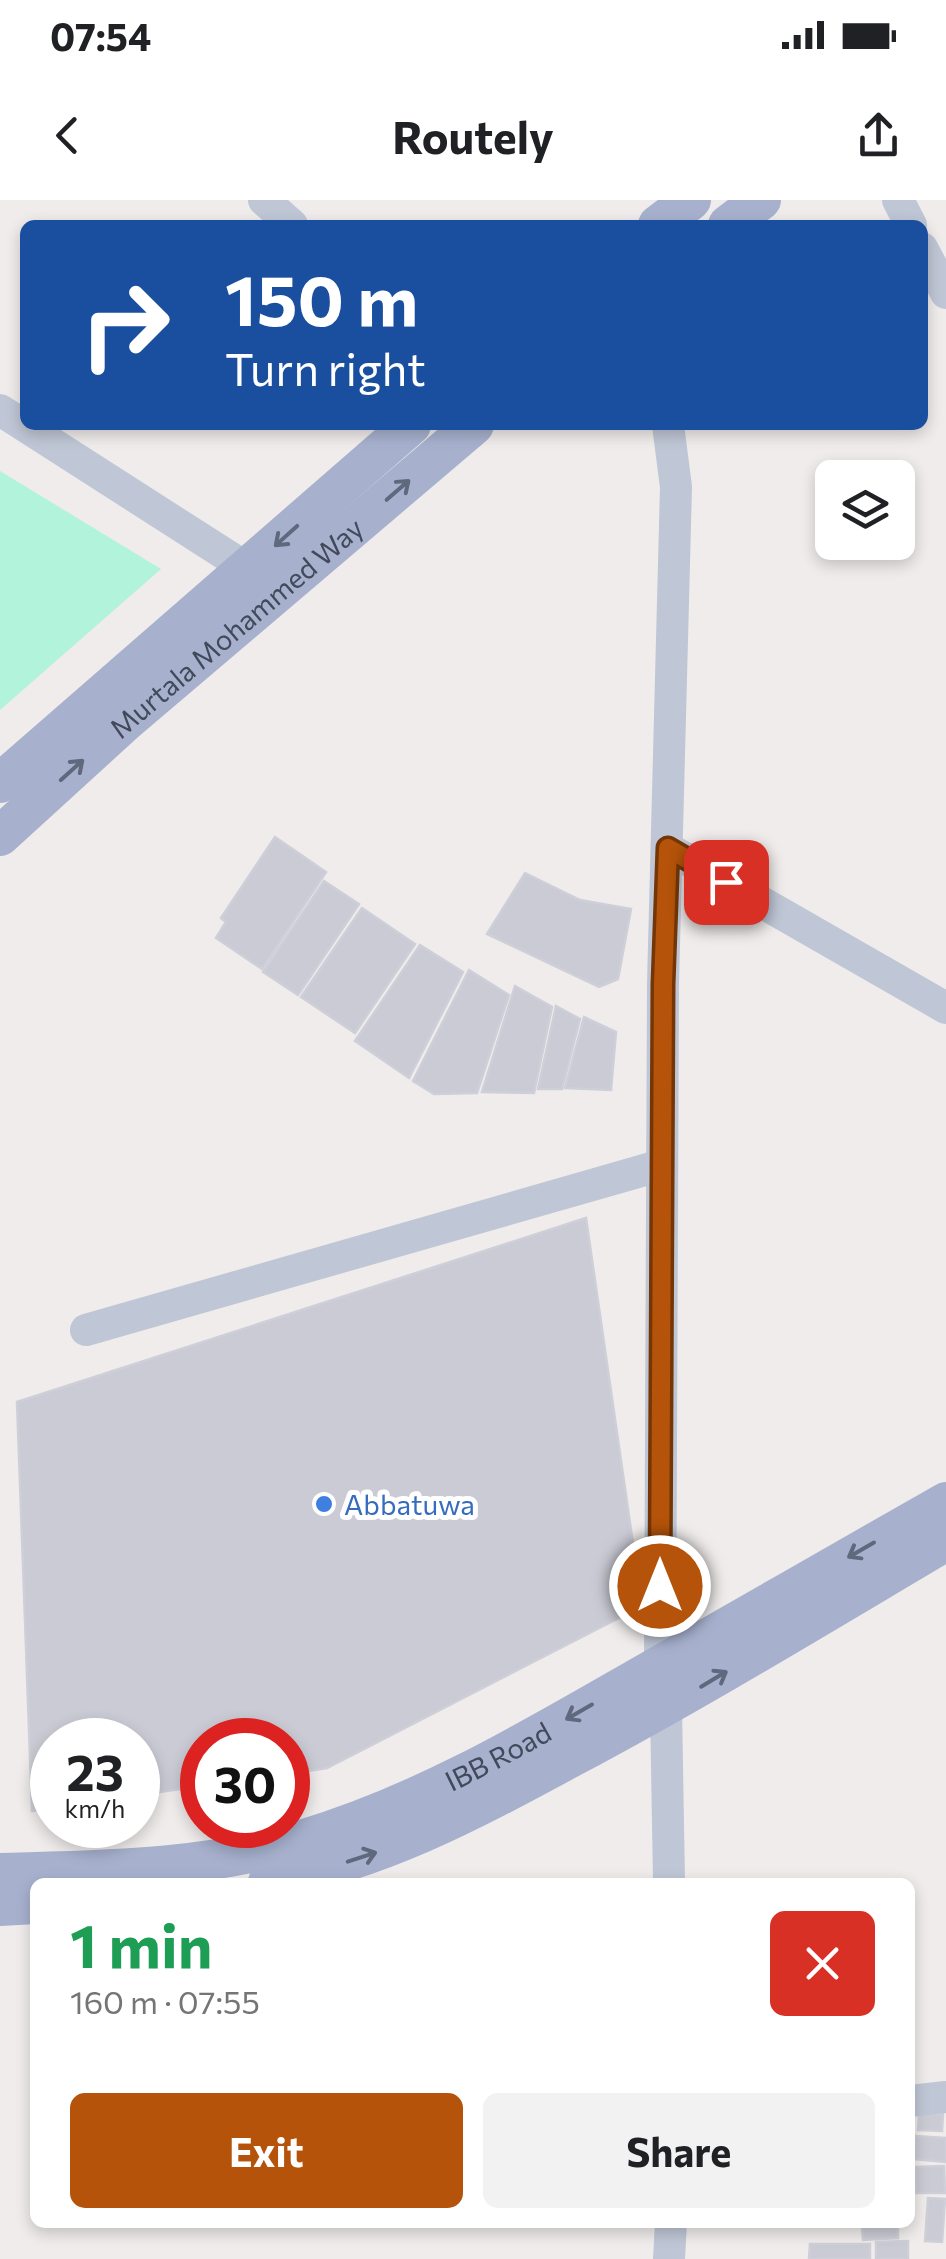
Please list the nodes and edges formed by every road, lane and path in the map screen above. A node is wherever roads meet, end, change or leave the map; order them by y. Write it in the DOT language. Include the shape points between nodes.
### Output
graph roads {
  1 [pos="264,200"];
  2 [pos="691,200"];
  3 [pos="761,200"];
  4 [pos="286,220"];
  5 [pos="665,220"];
  6 [pos="735,220"];
  7 [pos="928,259"];
  8 [pos="946,293"];
  9 [pos="31,430"];
  10 [pos="405,430"];
  11 [pos="468,430"];
  12 [pos="669,430"];
  13 [pos="248,569"];
  14 [pos="0,784"];
  15 [pos="0,836"];
  16 [pos="668,848"];
  17 [pos="946,1008"];
  18 [pos="662,1165"];
  19 [pos="86,1330"];
  20 [pos="946,1502"];
  21 [pos="946,1541"];
  22 [pos="660,1666"];
  23 [pos="666,1707"];
  24 [pos="0,1873"];
  25 [pos="285,1878"];
  26 [pos="669,1878"];
  27 [pos="30,1904"];
  28 [pos="0,1906"];
  29 [pos="946,2096"];
  30 [pos="915,2100"];
  31 [pos="671,2228"];
  32 [pos="669,2259"];
  1 -- 4 [label="street"];
  2 -- 5 [label="main road"];
  3 -- 6 [label="main road"];
  7 -- 8 [label="street"];
  9 -- 13 [label="street"];
  10 -- 13 [label="main road, Murtala Mohammed Way, one-way"];
  15 -- 11 [label="main road, Murtala Mohammed Way, one-way"];
  12 -- 16 [label="street" via="676,487"];
  13 -- 14 [label="main road, Murtala Mohammed Way"];
  16 -- 17 [label="street"];
  16 -- 18 [label="street"];
  18 -- 19 [label="street"];
  18 -- 22 [label="street"];
  20 -- 22 [label="main road, IBB Road, one-way"];
  23 -- 21 [label="main road, IBB Road, one-way"];
  22 -- 23 [label="street"];
  22 -- 24 [label="main road, IBB Road, one-way" via="424,1796 298,1841 171,1866"];
  25 -- 23 [label="main road, IBB Road, one-way" via="439,1828"];
  23 -- 26 [label="street"];
  27 -- 28 [label="main road"];
  29 -- 30 [label="street"];
  31 -- 32 [label="street"];
}
